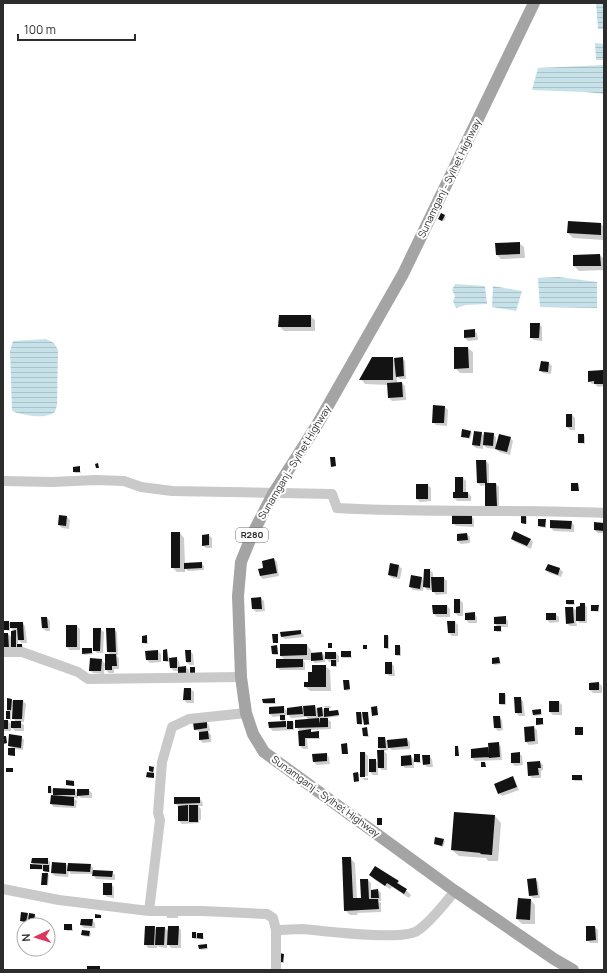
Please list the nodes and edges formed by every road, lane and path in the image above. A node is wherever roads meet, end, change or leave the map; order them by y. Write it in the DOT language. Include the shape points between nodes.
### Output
graph roads {
  1 [pos="534,3"];
  2 [pos="3,481"];
  3 [pos="273,494"];
  4 [pos="604,513"];
  5 [pos="3,652"];
  6 [pos="241,677"];
  7 [pos="246,713"];
  8 [pos="3,889"];
  9 [pos="455,891"];
  10 [pos="149,911"];
  11 [pos="276,930"];
  12 [pos="276,970"];
  13 [pos="573,970"];
  1 -- 3 [label="main road, Sunamganj - Sylhet Highway / R280" via="403,274 317,425"];
  2 -- 3 [label="street" via="124,480 141,487 172,490"];
  3 -- 4 [label="street" via="332,494 337,508 378,511"];
  3 -- 6 [label="main road, Sunamganj - Sylhet Highway / R280" via="241,562 238,596"];
  5 -- 6 [label="street" via="22,652 88,678"];
  6 -- 7 [label="main road, Sunamganj - Sylhet Highway / R280"];
  7 -- 9 [label="main road, Sunamganj - Sylhet Highway / R280" via="253,734 264,752"];
  7 -- 10 [label="street" via="189,718 172,727 162,762 158,813 160,820"];
  8 -- 10 [label="street" via="59,900"];
  9 -- 11 [label="street" via="417,932 409,934 396,936 302,929"];
  9 -- 13 [label="main road, Sunamganj - Sylhet Highway / R280"];
  10 -- 11 [label="street" via="267,914 273,918"];
  11 -- 12 [label="street"];
}
